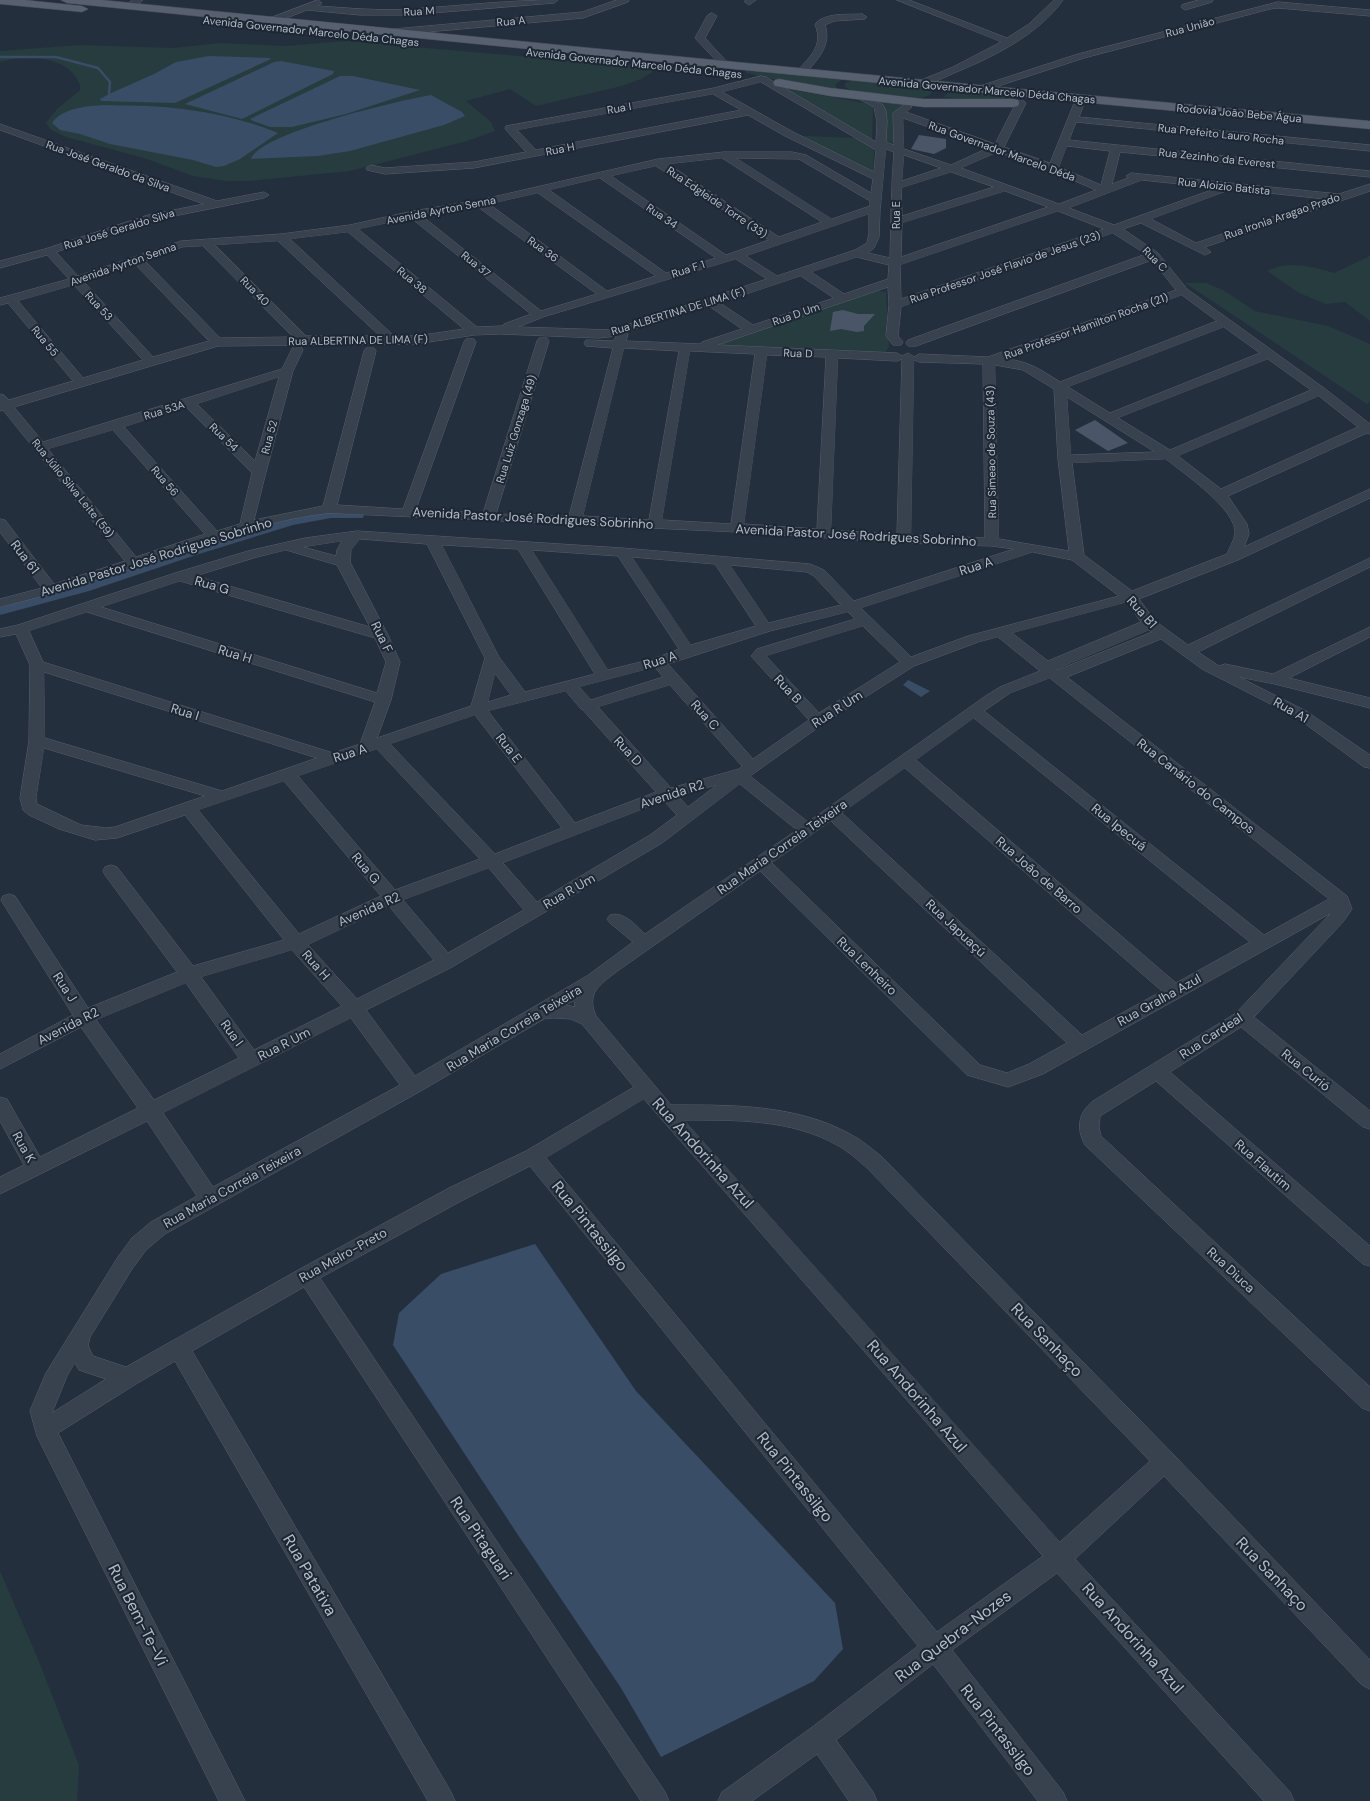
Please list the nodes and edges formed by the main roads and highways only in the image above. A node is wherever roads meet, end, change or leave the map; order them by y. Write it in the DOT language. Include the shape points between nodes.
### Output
graph roads {
  1 [pos="67,0"];
  2 [pos="0,1"];
  3 [pos="128,3"];
  4 [pos="857,78"];
  5 [pos="922,83"];
  6 [pos="1033,93"];
  7 [pos="855,95"];
  8 [pos="1108,101"];
  9 [pos="924,103"];
  10 [pos="992,103"];
  11 [pos="1370,125"];
  1 -- 3 [label="main road, Avenida Governador Marcelo Déda Chagas"];
  2 -- 7 [label="main road, Avenida Governador Marcelo Déda Chagas" via="731,72 809,89"];
  3 -- 4 [label="main road, Avenida Governador Marcelo Déda Chagas" via="273,20 293,17 394,32"];
  4 -- 5 [label="main road, Avenida Governador Marcelo Déda Chagas"];
  4 -- 7 [label="main road" via="846,80 840,87"];
  5 -- 6 [label="main road, Avenida Governador Marcelo Déda Chagas"];
  5 -- 9 [label="main road" via="940,93 937,98"];
  6 -- 8 [label="main road, Avenida Governador Marcelo Déda Chagas"];
  6 -- 10 [label="main road" via="1039,98"];
  7 -- 9 [label="main road, Avenida Governador Marcelo Déda Chagas"];
  8 -- 10 [label="main road, Avenida Governador Marcelo Déda Chagas"];
  8 -- 11 [label="main road, Rodovia João Bebe Água"];
  9 -- 10 [label="main road, Avenida Governador Marcelo Déda Chagas"];
}
